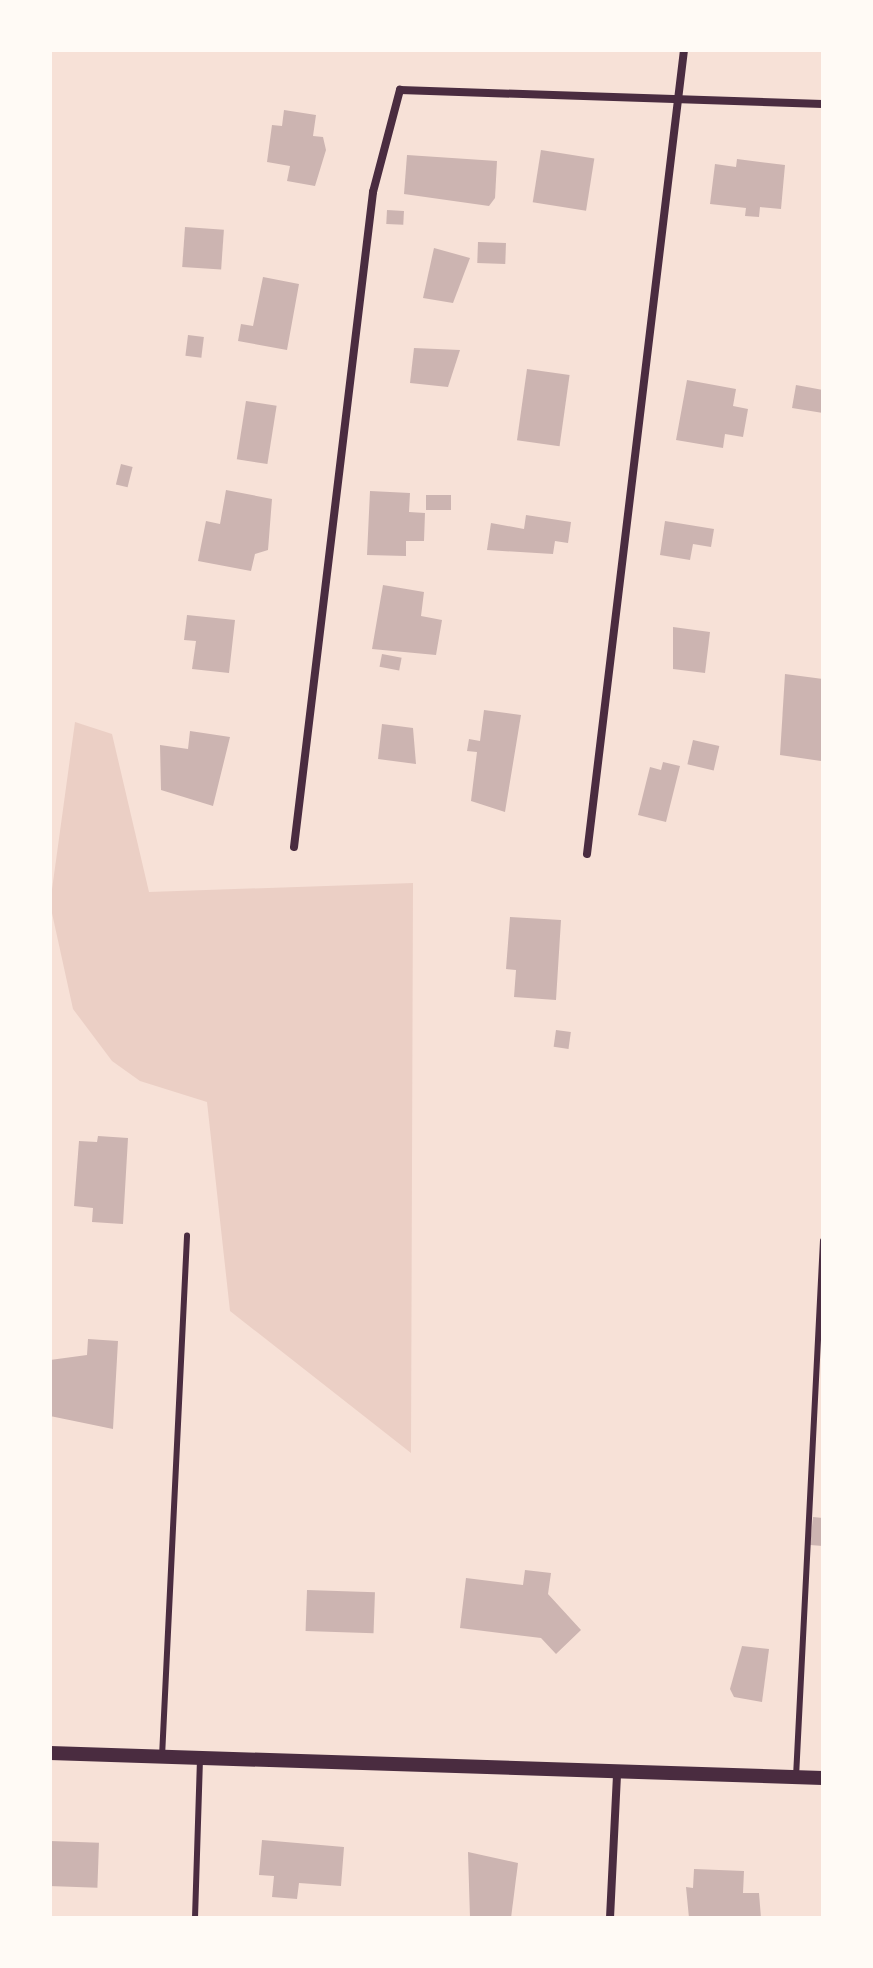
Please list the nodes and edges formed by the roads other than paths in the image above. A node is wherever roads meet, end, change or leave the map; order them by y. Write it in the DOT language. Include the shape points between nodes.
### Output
graph roads {
  1 [pos="684,50"];
  2 [pos="679,98"];
  3 [pos="823,104"];
  4 [pos="294,847"];
  5 [pos="587,854"];
  6 [pos="187,1236"];
  7 [pos="823,1241"];
  8 [pos="50,1753"];
  9 [pos="162,1757"];
  10 [pos="200,1758"];
  11 [pos="617,1774"];
  12 [pos="796,1777"];
  13 [pos="823,1778"];
  14 [pos="195,1918"];
  15 [pos="610,1918"];
  1 -- 2 [label="street"];
  2 -- 3 [label="street"];
  2 -- 4 [label="street" via="400,90 373,192"];
  2 -- 5 [label="street"];
  6 -- 9 [label="lane"];
  7 -- 12 [label="lane"];
  8 -- 9 [label="street"];
  9 -- 10 [label="street"];
  10 -- 11 [label="street"];
  10 -- 14 [label="lane"];
  11 -- 12 [label="street"];
  11 -- 15 [label="street"];
  12 -- 13 [label="street"];
}
